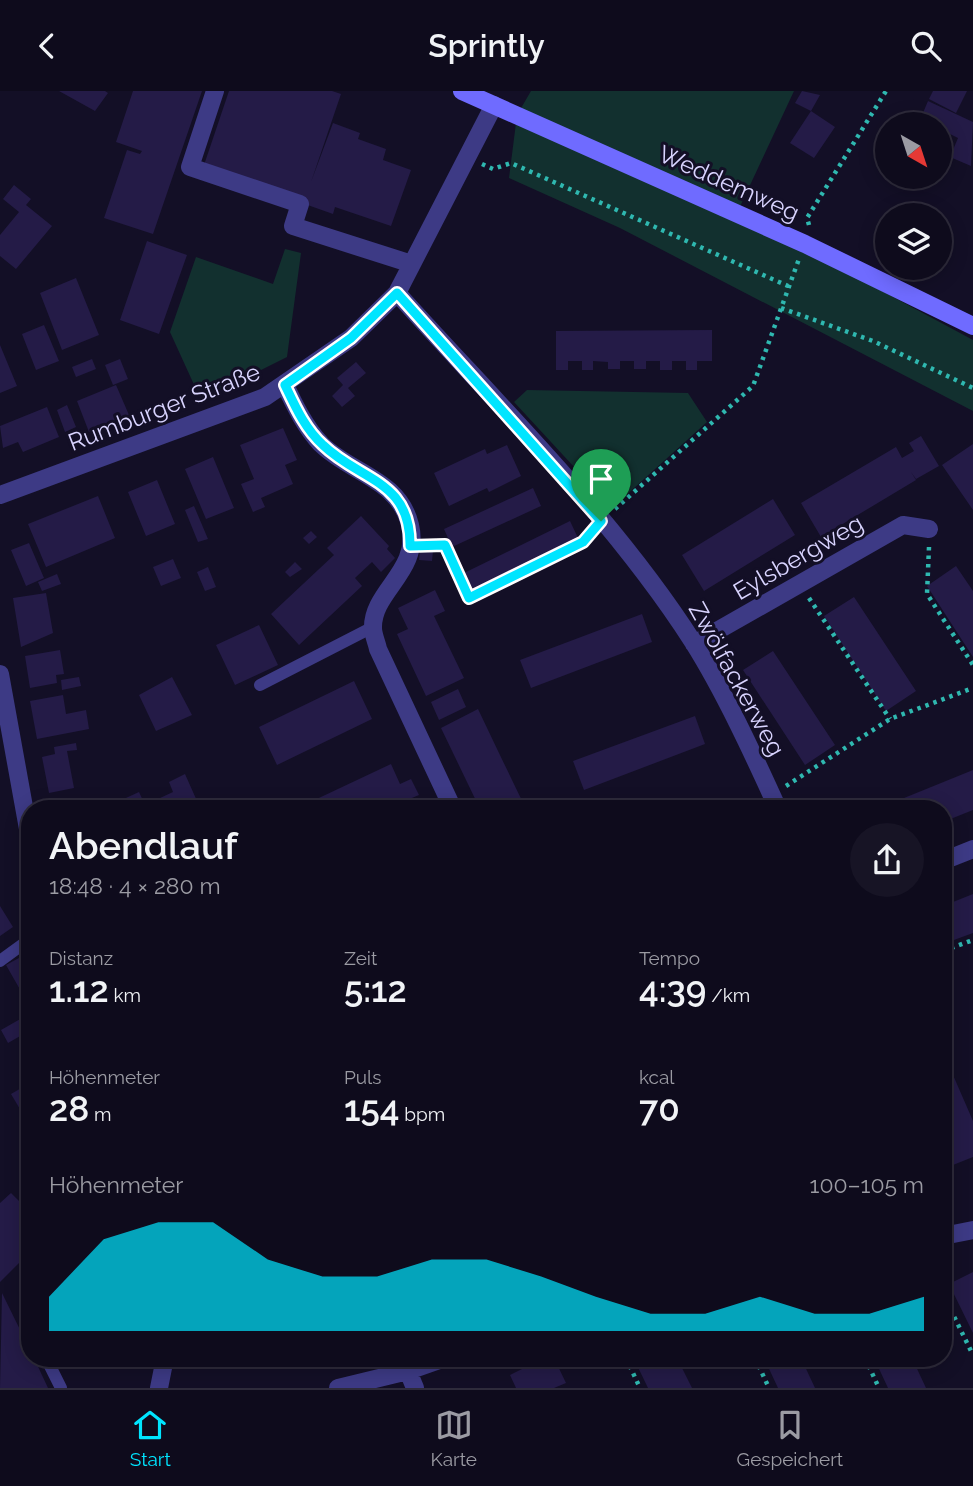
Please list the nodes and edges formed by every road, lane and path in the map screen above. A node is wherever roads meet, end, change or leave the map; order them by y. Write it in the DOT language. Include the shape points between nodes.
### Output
graph roads {
  1 [pos="215,91"];
  2 [pos="462,91"];
  3 [pos="886,91"];
  4 [pos="494,105"];
  5 [pos="465,156"];
  6 [pos="807,218"];
  7 [pos="805,244"];
  8 [pos="412,264"];
  9 [pos="788,286"];
  10 [pos="397,293"];
  11 [pos="781,308"];
  12 [pos="973,326"];
  13 [pos="285,385"];
  14 [pos="973,388"];
  15 [pos="0,495"];
  16 [pos="601,521"];
  17 [pos="929,529"];
  18 [pos="410,546"];
  19 [pos="800,585"];
  20 [pos="373,627"];
  21 [pos="694,644"];
  22 [pos="973,665"];
  23 [pos="0,674"];
  24 [pos="260,685"];
  25 [pos="973,688"];
  26 [pos="3,713"];
  27 [pos="890,719"];
  28 [pos="21,800"];
  29 [pos="449,800"];
  30 [pos="774,800"];
  31 [pos="778,800"];
  32 [pos="973,849"];
  33 [pos="952,857"];
  34 [pos="973,940"];
  35 [pos="21,946"];
  36 [pos="952,948"];
  37 [pos="0,961"];
  38 [pos="973,1230"];
  39 [pos="952,1234"];
  40 [pos="952,1312"];
  41 [pos="973,1355"];
  42 [pos="50,1367"];
  43 [pos="164,1367"];
  44 [pos="432,1367"];
  45 [pos="630,1367"];
  46 [pos="759,1367"];
  47 [pos="869,1367"];
  48 [pos="412,1380"];
  49 [pos="61,1388"];
  50 [pos="161,1388"];
  51 [pos="338,1388"];
  52 [pos="640,1388"];
  53 [pos="769,1388"];
  54 [pos="879,1388"];
  1 -- 8 [label="street" via="190,167 300,204 293,226"];
  2 -- 4 [label="main road, Weddemweg"];
  3 -- 6 [label="path"];
  4 -- 5 [label="street, Rumburger Straße"];
  4 -- 7 [label="main road, Weddemweg"];
  5 -- 8 [label="street, Rumburger Straße"];
  5 -- 9 [label="path" via="493,169 511,163"];
  7 -- 9 [label="path"];
  7 -- 12 [label="main road, Weddemweg"];
  8 -- 10 [label="street, Rumburger Straße"];
  9 -- 11 [label="path"];
  10 -- 13 [label="street, Rumburger Straße" via="351,338"];
  10 -- 16 [label="street, Zwölfackerweg"];
  11 -- 14 [label="path" via="873,341"];
  11 -- 16 [label="path" via="753,386"];
  13 -- 15 [label="street, Rumburger Straße" via="194,426"];
  13 -- 18 [label="street" via="322,445 378,480 398,502 410,527"];
  16 -- 18 [label="path" via="583,542 469,598 445,545"];
  16 -- 21 [label="street, Zwölfackerweg"];
  17 -- 19 [label="street, Eylsbergweg" via="903,525"];
  17 -- 22 [label="path" via="927,594"];
  18 -- 20 [label="street" via="407,564 380,606"];
  19 -- 21 [label="street, Eylsbergweg"];
  19 -- 27 [label="path"];
  20 -- 24 [label="lane"];
  20 -- 29 [label="street" via="383,660"];
  21 -- 30 [label="street, Zwölfackerweg"];
  23 -- 26 [label="street"];
  25 -- 27 [label="path"];
  26 -- 28 [label="street"];
  27 -- 31 [label="path"];
  32 -- 33 [label="street"];
  34 -- 36 [label="path"];
  35 -- 37 [label="lane"];
  38 -- 39 [label="street"];
  40 -- 41 [label="path"];
  42 -- 49 [label="lane"];
  43 -- 50 [label="street"];
  44 -- 48 [label="street"];
  45 -- 52 [label="path"];
  46 -- 53 [label="path"];
  47 -- 54 [label="path"];
  48 -- 51 [label="street"];
}
